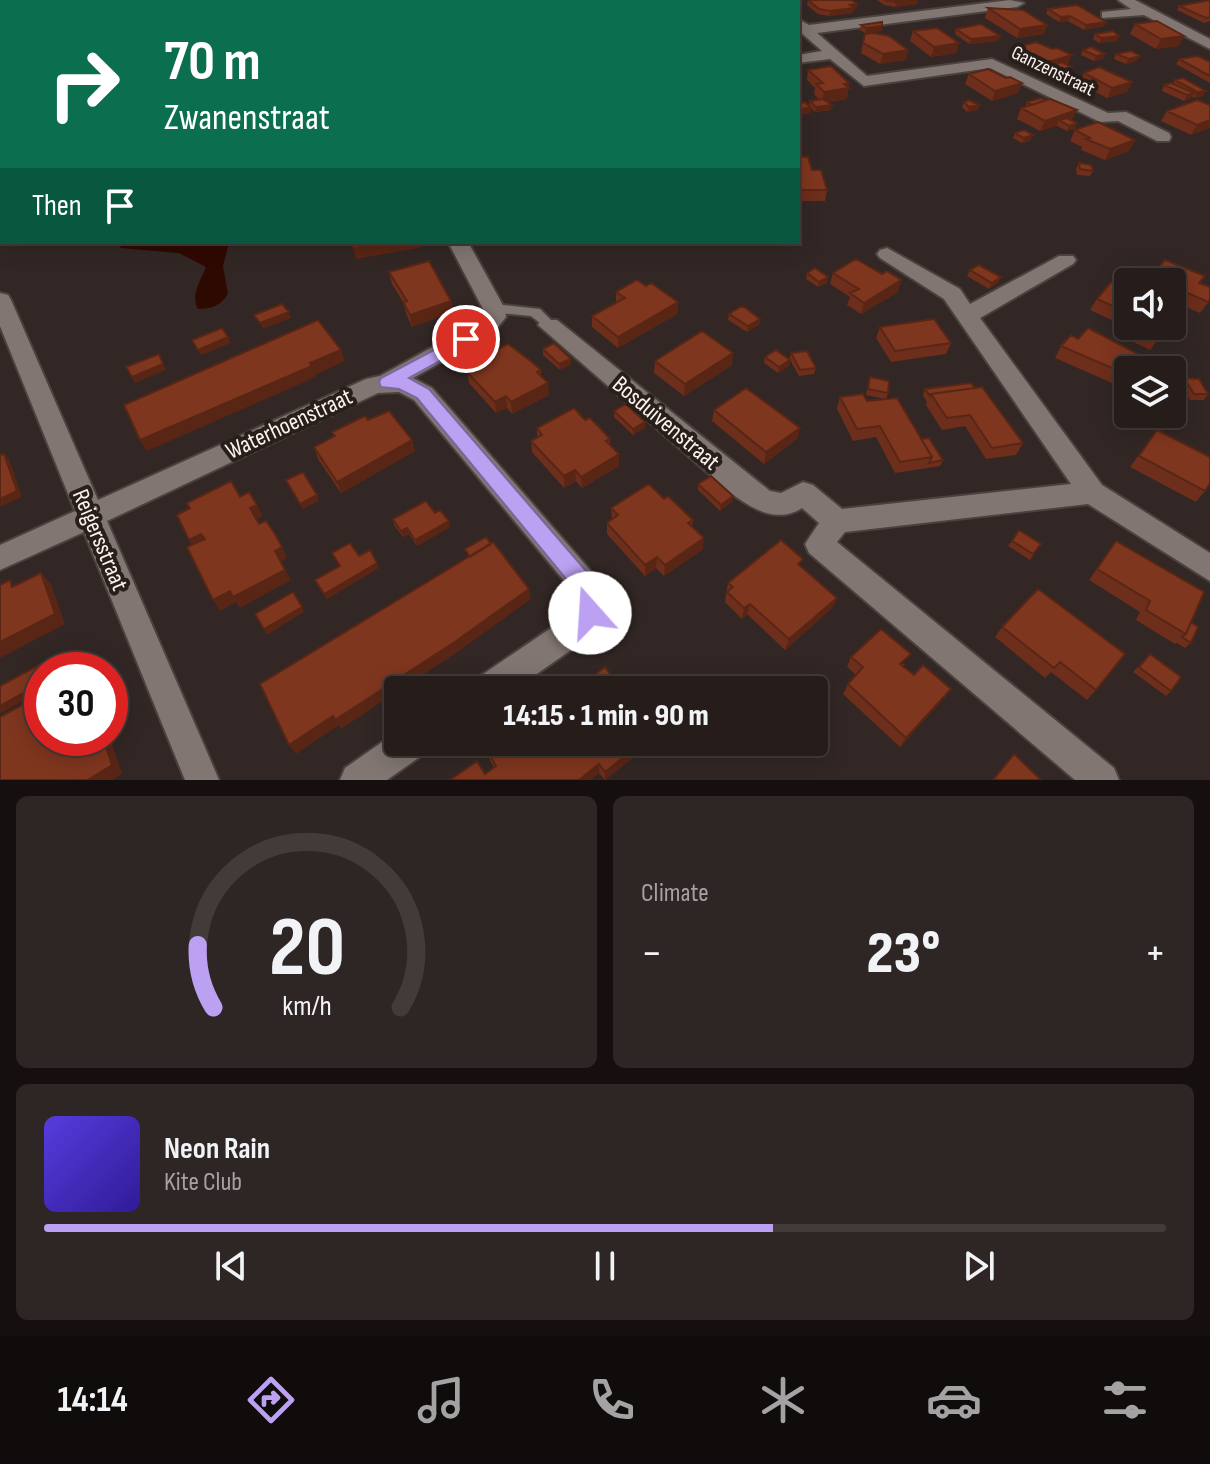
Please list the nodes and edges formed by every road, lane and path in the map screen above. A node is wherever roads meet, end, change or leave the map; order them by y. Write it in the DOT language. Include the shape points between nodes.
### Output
graph roads {
  1 [pos="1017,3"];
  2 [pos="1141,4"];
  3 [pos="1107,15"];
  4 [pos="802,27"];
  5 [pos="1210,45"];
  6 [pos="834,54"];
  7 [pos="800,59"];
  8 [pos="1163,137"];
  9 [pos="459,244"];
  10 [pos="887,254"];
  11 [pos="1066,260"];
  12 [pos="0,300"];
  13 [pos="494,309"];
  14 [pos="968,315"];
  15 [pos="549,325"];
  16 [pos="388,382"];
  17 [pos="1092,493"];
  18 [pos="90,515"];
  19 [pos="837,521"];
  20 [pos="0,558"];
  21 [pos="1210,568"];
  22 [pos="507,676"];
  23 [pos="392,756"];
  24 [pos="202,780"];
  25 [pos="357,780"];
  26 [pos="1102,780"];
  1 -- 4 [label="street, Ganzenstraat"];
  2 -- 3 [label="street"];
  2 -- 5 [label="street"];
  4 -- 6 [label="street, Ganzenstraat"];
  6 -- 7 [label="street"];
  6 -- 8 [label="street, Ganzenstraat" via="864,81 992,63 1106,119 1120,115"];
  9 -- 13 [label="street"];
  10 -- 14 [label="street" via="952,294"];
  11 -- 14 [label="street"];
  12 -- 18 [label="street, Reigersstraat"];
  13 -- 15 [label="lane, Bosduivenstraat" via="535,312"];
  13 -- 16 [label="street, Waterhoenstraat" via="495,317 486,327"];
  14 -- 17 [label="street"];
  15 -- 19 [label="street, Bosduivenstraat" via="763,501 784,505 803,493"];
  16 -- 18 [label="street, Waterhoenstraat"];
  16 -- 22 [label="street" via="423,394 580,579 591,600 587,621"];
  17 -- 19 [label="street"];
  17 -- 21 [label="street"];
  18 -- 20 [label="street, Waterhoenstraat"];
  18 -- 24 [label="street, Reigersstraat"];
  19 -- 26 [label="street" via="819,544"];
  23 -- 25 [label="street"];
}
